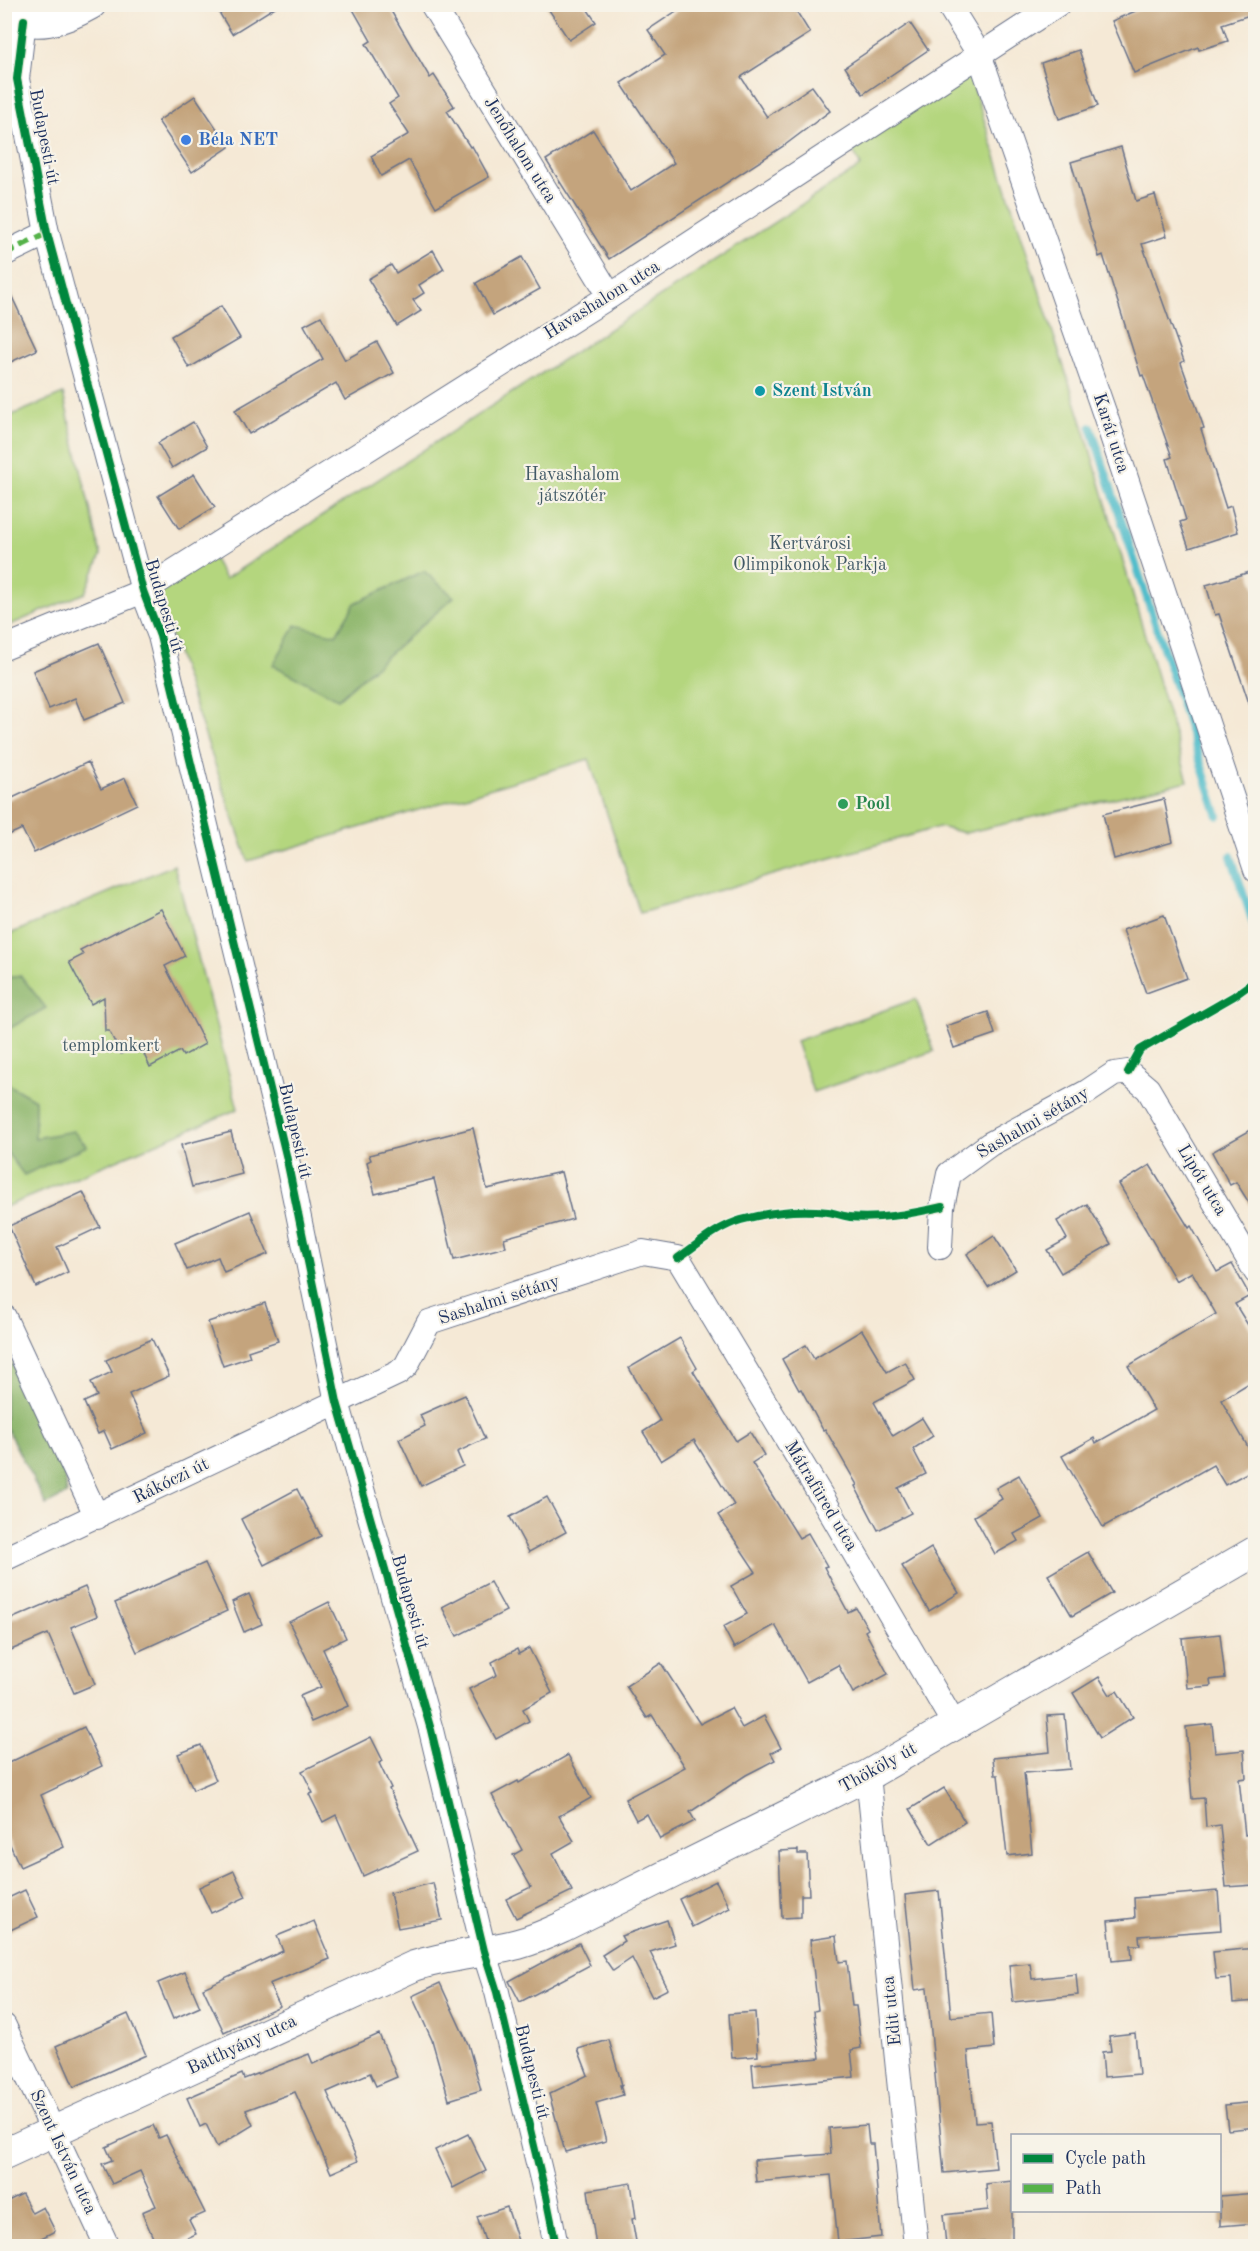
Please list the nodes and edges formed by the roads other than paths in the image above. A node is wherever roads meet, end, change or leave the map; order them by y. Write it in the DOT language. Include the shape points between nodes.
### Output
graph roads {
  1 [pos="91,4"];
  2 [pos="432,4"];
  3 [pos="948,4"];
  4 [pos="1058,4"];
  5 [pos="12,17"];
  6 [pos="979,54"];
  7 [pos="47,233"];
  8 [pos="4,254"];
  9 [pos="610,296"];
  10 [pos="142,591"];
  11 [pos="4,648"];
  12 [pos="1256,870"];
  13 [pos="1148,1089"];
  14 [pos="940,1247"];
  15 [pos="685,1269"];
  16 [pos="1256,1272"];
  17 [pos="4,1317"];
  18 [pos="337,1401"];
  19 [pos="97,1517"];
  20 [pos="1255,1551"];
  21 [pos="1256,1557"];
  22 [pos="4,1560"];
  23 [pos="954,1724"];
  24 [pos="868,1775"];
  25 [pos="484,1951"];
  26 [pos="4,2026"];
  27 [pos="53,2131"];
  28 [pos="4,2154"];
  29 [pos="106,2247"];
  30 [pos="556,2247"];
  31 [pos="916,2247"];
  1 -- 5 [label="street" via="48,23"];
  2 -- 9 [label="street, Jenőhalom utca"];
  3 -- 6 [label="street, Karát utca"];
  4 -- 6 [label="street, Havashalom utca"];
  5 -- 7 [label="street, Budapesti út" via="17,79"];
  6 -- 9 [label="street, Havashalom utca"];
  6 -- 12 [label="street, Karát utca" via="1104,412"];
  7 -- 8 [label="street"];
  7 -- 10 [label="street, Budapesti út"];
  9 -- 10 [label="street, Havashalom utca"];
  10 -- 11 [label="street, Havashalom utca"];
  10 -- 18 [label="street, Budapesti út" via="160,636 286,1155"];
  13 -- 14 [label="street, Sashalmi sétány" via="1128,1072 1114,1074 990,1144 949,1174"];
  13 -- 16 [label="street, Lipót utca"];
  15 -- 18 [label="street, Sashalmi sétány" via="678,1258 643,1252 429,1322 398,1373"];
  15 -- 23 [label="street, Mátrafüred utca"];
  17 -- 19 [label="street"];
  18 -- 19 [label="street, Rákóczi út"];
  18 -- 25 [label="street, Budapesti út" via="431,1730"];
  19 -- 22 [label="street, Rákóczi út"];
  20 -- 21 [label="street"];
  20 -- 23 [label="street, Thököly út"];
  23 -- 24 [label="street, Thököly út"];
  24 -- 25 [label="street, Thököly út" via="562,1927 538,1938"];
  24 -- 31 [label="street, Edit utca"];
  25 -- 27 [label="street, Batthyány utca" via="414,1966"];
  25 -- 30 [label="street, Budapesti út"];
  26 -- 27 [label="street, Szent István utca"];
  27 -- 28 [label="street, Batthyány utca"];
  27 -- 29 [label="street, Szent István utca"];
}
